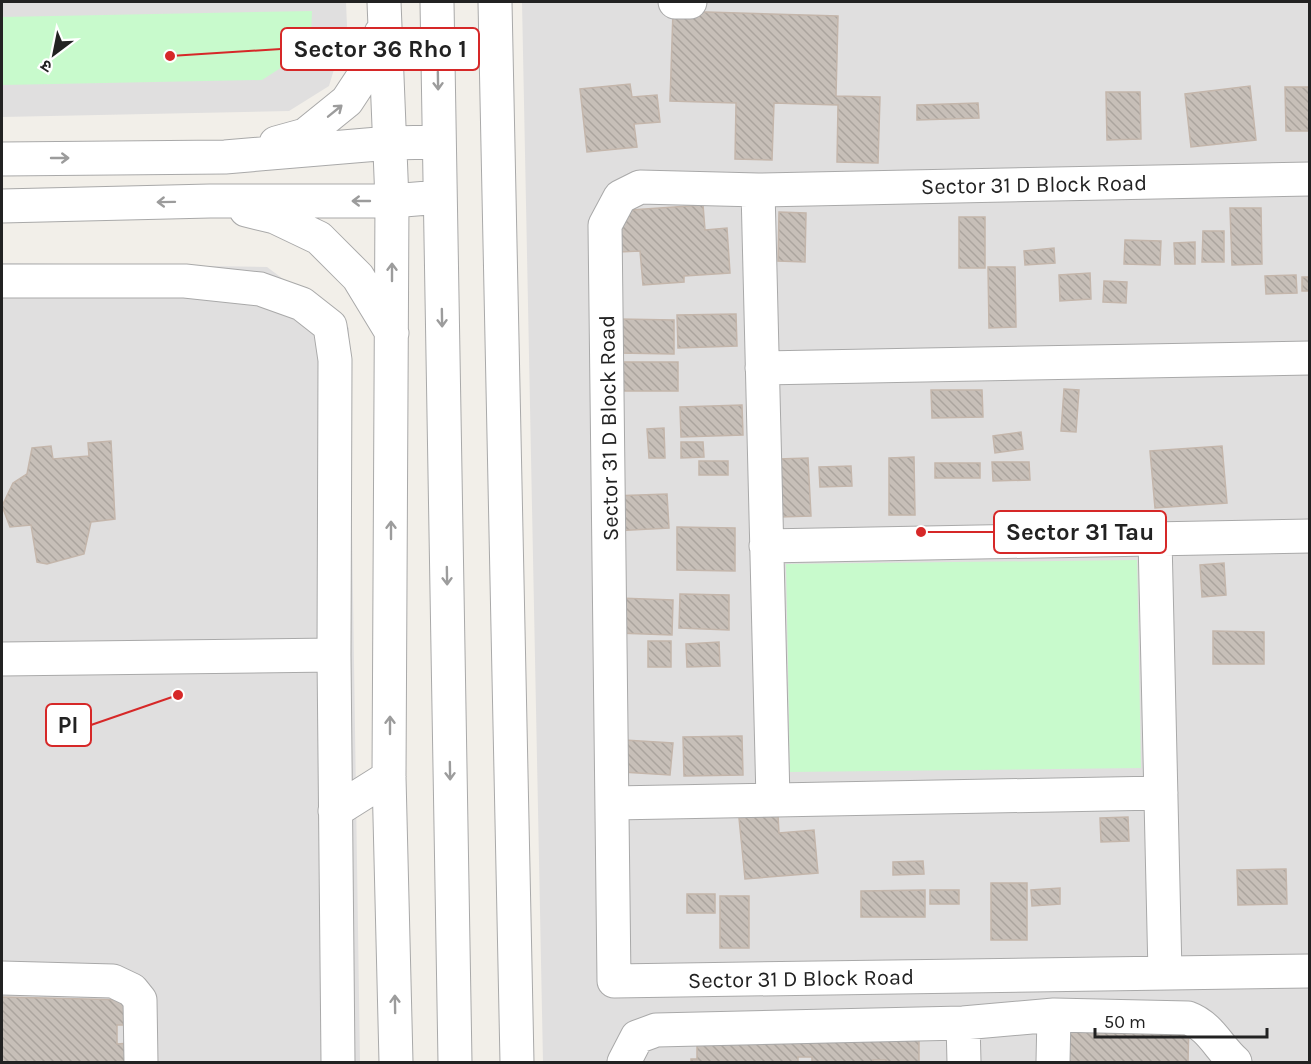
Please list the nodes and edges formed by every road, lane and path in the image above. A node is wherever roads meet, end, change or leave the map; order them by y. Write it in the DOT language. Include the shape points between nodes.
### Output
graph roads {
  1 [pos="438,2"];
  2 [pos="495,2"];
  3 [pos="675,2"];
  4 [pos="690,2"];
  5 [pos="384,12"];
  6 [pos="439,142"];
  7 [pos="390,143"];
  8 [pos="225,157"];
  9 [pos="2,159"];
  10 [pos="1310,179"];
  11 [pos="758,190"];
  12 [pos="440,197"];
  13 [pos="210,201"];
  14 [pos="392,201"];
  15 [pos="2,206"];
  16 [pos="2,281"];
  17 [pos="392,333"];
  18 [pos="1310,358"];
  19 [pos="762,368"];
  20 [pos="1310,536"];
  21 [pos="1155,539"];
  22 [pos="766,546"];
  23 [pos="334,655"];
  24 [pos="2,659"];
  25 [pos="389,777"];
  26 [pos="1161,793"];
  27 [pos="773,800"];
  28 [pos="613,803"];
  29 [pos="335,811"];
  30 [pos="1310,971"];
  31 [pos="1165,973"];
  32 [pos="2,978"];
  33 [pos="1054,1016"];
  34 [pos="963,1023"];
  35 [pos="141,1062"];
  36 [pos="338,1062"];
  37 [pos="396,1062"];
  38 [pos="455,1062"];
  39 [pos="517,1062"];
  40 [pos="624,1062"];
  41 [pos="964,1062"];
  42 [pos="1053,1062"];
  43 [pos="1235,1062"];
  1 -- 6 [label="street, one-way"];
  2 -- 39 [label="street"];
  3 -- 4 [label="street"];
  5 -- 7 [label="street"];
  8 -- 5 [label="street, one-way" via="305,135 347,101 370,66"];
  6 -- 7 [label="street"];
  6 -- 12 [label="street"];
  7 -- 8 [label="street"];
  7 -- 14 [label="street"];
  9 -- 8 [label="street, one-way"];
  10 -- 11 [label="street, Sector 31 D Block Road"];
  11 -- 19 [label="street"];
  11 -- 28 [label="street, Sector 31 D Block Road" via="640,187 620,197 605,225"];
  12 -- 14 [label="street"];
  12 -- 38 [label="street, one-way"];
  14 -- 13 [label="street, one-way"];
  13 -- 15 [label="street, one-way"];
  13 -- 17 [label="street" via="275,217 319,238 358,277"];
  17 -- 14 [label="street, one-way"];
  16 -- 23 [label="street" via="185,281 260,289 302,304 330,326 335,360"];
  25 -- 17 [label="street, one-way"];
  18 -- 19 [label="street"];
  19 -- 22 [label="street"];
  20 -- 21 [label="street"];
  21 -- 22 [label="street"];
  21 -- 26 [label="street"];
  22 -- 27 [label="street"];
  23 -- 24 [label="street"];
  23 -- 29 [label="street"];
  25 -- 29 [label="street"];
  37 -- 25 [label="street, one-way"];
  26 -- 27 [label="street"];
  26 -- 31 [label="street"];
  27 -- 28 [label="street"];
  28 -- 31 [label="street, Sector 31 D Block Road" via="614,981"];
  29 -- 36 [label="street"];
  30 -- 31 [label="street, Sector 31 D Block Road"];
  32 -- 35 [label="street" via="114,981 132,990 140,1000"];
  33 -- 34 [label="street"];
  33 -- 42 [label="street"];
  33 -- 43 [label="street" via="1188,1018 1215,1037"];
  34 -- 40 [label="street" via="656,1030 637,1037"];
  34 -- 41 [label="street"];
}
